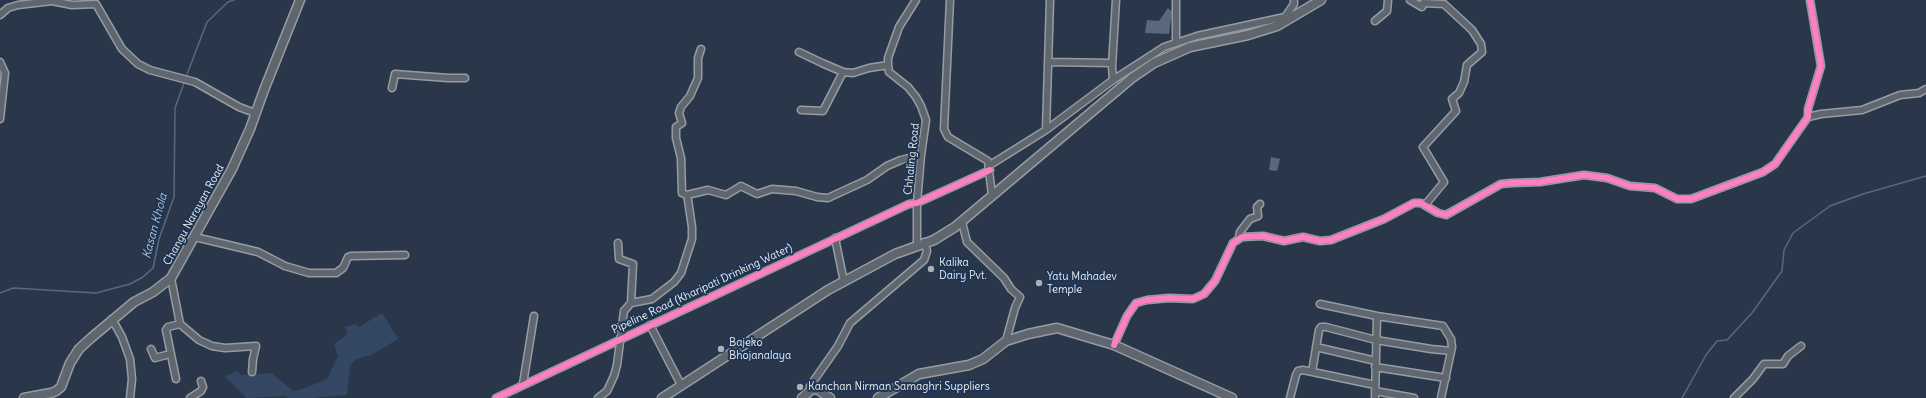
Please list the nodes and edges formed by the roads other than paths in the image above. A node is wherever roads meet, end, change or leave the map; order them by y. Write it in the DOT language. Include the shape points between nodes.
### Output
graph roads {
  1 [pos="52,0"];
  2 [pos="300,0"];
  3 [pos="916,0"];
  4 [pos="950,0"];
  5 [pos="1050,0"];
  6 [pos="1116,0"];
  7 [pos="1176,0"];
  8 [pos="1294,0"];
  9 [pos="1321,0"];
  10 [pos="1388,0"];
  11 [pos="1410,0"];
  12 [pos="1810,0"];
  13 [pos="0,14"];
  14 [pos="1375,21"];
  15 [pos="1176,43"];
  16 [pos="701,49"];
  17 [pos="799,52"];
  18 [pos="0,62"];
  19 [pos="1048,62"];
  20 [pos="1112,63"];
  21 [pos="888,65"];
  22 [pos="843,72"];
  23 [pos="465,78"];
  24 [pos="1113,80"];
  25 [pos="392,88"];
  26 [pos="1926,89"];
  27 [pos="801,110"];
  28 [pos="0,112"];
  29 [pos="255,113"];
  30 [pos="1808,117"];
  31 [pos="0,119"];
  32 [pos="1046,130"];
  33 [pos="921,155"];
  34 [pos="990,168"];
  35 [pos="687,195"];
  36 [pos="992,196"];
  37 [pos="917,203"];
  38 [pos="1260,204"];
  39 [pos="1425,205"];
  40 [pos="962,222"];
  41 [pos="195,237"];
  42 [pos="835,238"];
  43 [pos="1239,238"];
  44 [pos="618,243"];
  45 [pos="921,244"];
  46 [pos="405,255"];
  47 [pos="171,278"];
  48 [pos="844,282"];
  49 [pos="631,303"];
  50 [pos="1320,304"];
  51 [pos="534,316"];
  52 [pos="1378,316"];
  53 [pos="112,319"];
  54 [pos="180,324"];
  55 [pos="650,325"];
  56 [pos="620,338"];
  57 [pos="1376,340"];
  58 [pos="1006,341"];
  59 [pos="1114,345"];
  60 [pos="1801,346"];
  61 [pos="1316,347"];
  62 [pos="151,349"];
  63 [pos="1451,351"];
  64 [pos="170,354"];
  65 [pos="1376,364"];
  66 [pos="252,372"];
  67 [pos="1312,372"];
  68 [pos="1446,378"];
  69 [pos="176,379"];
  70 [pos="201,381"];
  71 [pos="523,384"];
  72 [pos="682,385"];
  73 [pos="1375,388"];
  74 [pos="811,390"];
  75 [pos="24,398"];
  76 [pos="130,398"];
  77 [pos="190,398"];
  78 [pos="496,398"];
  79 [pos="598,398"];
  80 [pos="662,398"];
  81 [pos="802,398"];
  82 [pos="830,398"];
  83 [pos="878,398"];
  84 [pos="1232,398"];
  85 [pos="1290,398"];
  86 [pos="1375,398"];
  87 [pos="1414,398"];
  88 [pos="1441,398"];
  89 [pos="1734,398"];
  1 -- 13 [label="street" via="18,4"];
  1 -- 29 [label="street" via="72,5 96,4 122,48 138,64 150,70 195,82 239,107"];
  2 -- 29 [label="main road, Changu Narayan Road"];
  3 -- 21 [label="street" via="899,27"];
  4 -- 34 [label="street" via="944,129 948,137 988,161"];
  5 -- 19 [label="street"];
  6 -- 20 [label="street"];
  7 -- 15 [label="street"];
  8 -- 15 [label="street, Pipeline Road (Kharipati Drinking Water)" via="1285,17"];
  9 -- 36 [label="main road" via="1277,26 1190,47 1154,63 1132,78"];
  10 -- 14 [label="street" via="1387,11"];
  11 -- 39 [label="street" via="1422,7 1423,3 1444,4 1472,30 1481,44 1482,52 1467,65 1464,82 1459,93 1452,99 1456,111 1422,147 1444,182"];
  12 -- 30 [label="street" via="1821,66"];
  15 -- 24 [label="street, Pipeline Road (Kharipati Drinking Water)" via="1164,47"];
  16 -- 35 [label="street" via="698,58 698,78 690,96 680,107 682,123 676,127 681,158 682,193"];
  17 -- 22 [label="street"];
  18 -- 28 [label="street" via="5,73"];
  19 -- 20 [label="street"];
  19 -- 32 [label="street"];
  20 -- 24 [label="street"];
  21 -- 22 [label="street" via="853,73"];
  21 -- 33 [label="street, Chhaling Road" via="889,72 908,87 921,106 926,120"];
  22 -- 27 [label="street" via="822,111"];
  23 -- 25 [label="street" via="395,74"];
  24 -- 32 [label="street, Pipeline Road (Kharipati Drinking Water)"];
  26 -- 30 [label="street" via="1919,93 1900,94 1862,110"];
  28 -- 31 [label="street"];
  29 -- 41 [label="main road, Changu Narayan Road" via="232,169"];
  30 -- 39 [label="street" via="1775,164 1763,172 1691,199 1677,199 1655,188 1622,184 1607,178 1576,175 1540,182 1501,184 1446,215"];
  32 -- 34 [label="street, Pipeline Road (Kharipati Drinking Water)"];
  33 -- 35 [label="street" via="894,163 867,180 828,198 796,190 772,189 756,194 741,186 726,195 708,190"];
  33 -- 37 [label="street, Chhaling Road"];
  34 -- 36 [label="street"];
  34 -- 37 [label="street, Pipeline Road (Kharipati Drinking Water)"];
  35 -- 49 [label="street" via="692,239 680,273 674,282 652,299"];
  36 -- 40 [label="main road"];
  37 -- 42 [label="street, Pipeline Road (Kharipati Drinking Water)" via="909,204"];
  37 -- 45 [label="street, Chhaling Road"];
  38 -- 43 [label="street" via="1257,207 1258,216 1250,219 1240,232"];
  39 -- 43 [label="street" via="1414,203 1384,219 1330,240 1320,241 1303,237 1279,240 1255,236"];
  40 -- 45 [label="main road" via="942,236"];
  40 -- 58 [label="street" via="967,242 1004,278 1020,298"];
  41 -- 46 [label="street" via="258,252 285,266 309,273 336,272 351,256"];
  41 -- 47 [label="main road, Changu Narayan Road"];
  42 -- 48 [label="street"];
  42 -- 55 [label="street, Pipeline Road (Kharipati Drinking Water)"];
  43 -- 59 [label="street" via="1233,243 1215,281 1204,294 1193,299 1161,298 1136,303"];
  44 -- 49 [label="street" via="619,259 633,264"];
  45 -- 48 [label="main road" via="895,254"];
  45 -- 74 [label="street, Chhaling Road" via="927,251 924,260 850,323 838,346 810,386"];
  47 -- 53 [label="main road, Changu Narayan Road"];
  47 -- 54 [label="street"];
  48 -- 72 [label="main road" via="800,307"];
  49 -- 56 [label="street" via="624,311"];
  50 -- 52 [label="street"];
  51 -- 71 [label="street"];
  52 -- 57 [label="street"];
  52 -- 63 [label="street" via="1443,326 1451,339"];
  53 -- 75 [label="main road, Changu Narayan Road" via="79,349 70,363 61,387 51,393"];
  53 -- 76 [label="street" via="130,359"];
  54 -- 64 [label="street" via="166,330"];
  54 -- 66 [label="street" via="198,340 212,346 256,346"];
  55 -- 56 [label="street, Pipeline Road (Kharipati Drinking Water)"];
  55 -- 72 [label="street"];
  56 -- 71 [label="street, Pipeline Road (Kharipati Drinking Water)"];
  56 -- 79 [label="street" via="617,365 611,384"];
  57 -- 61 [label="street" via="1322,327 1319,330"];
  57 -- 63 [label="street"];
  57 -- 65 [label="street"];
  58 -- 59 [label="main road" via="1057,328"];
  58 -- 83 [label="main road" via="977,362 919,374"];
  59 -- 84 [label="main road"];
  60 -- 89 [label="street" via="1788,356 1783,364 1764,364"];
  61 -- 65 [label="street"];
  61 -- 67 [label="street"];
  62 -- 64 [label="street" via="155,358"];
  63 -- 68 [label="street"];
  64 -- 69 [label="street"];
  65 -- 68 [label="street"];
  65 -- 73 [label="street"];
  67 -- 73 [label="street"];
  67 -- 85 [label="street" via="1298,371"];
  68 -- 88 [label="street"];
  70 -- 77 [label="street" via="201,391"];
  71 -- 78 [label="street, Pipeline Road (Kharipati Drinking Water)"];
  72 -- 80 [label="main road"];
  73 -- 86 [label="street"];
  73 -- 87 [label="street"];
  74 -- 81 [label="main road"];
  74 -- 82 [label="main road" via="818,389"];
}
